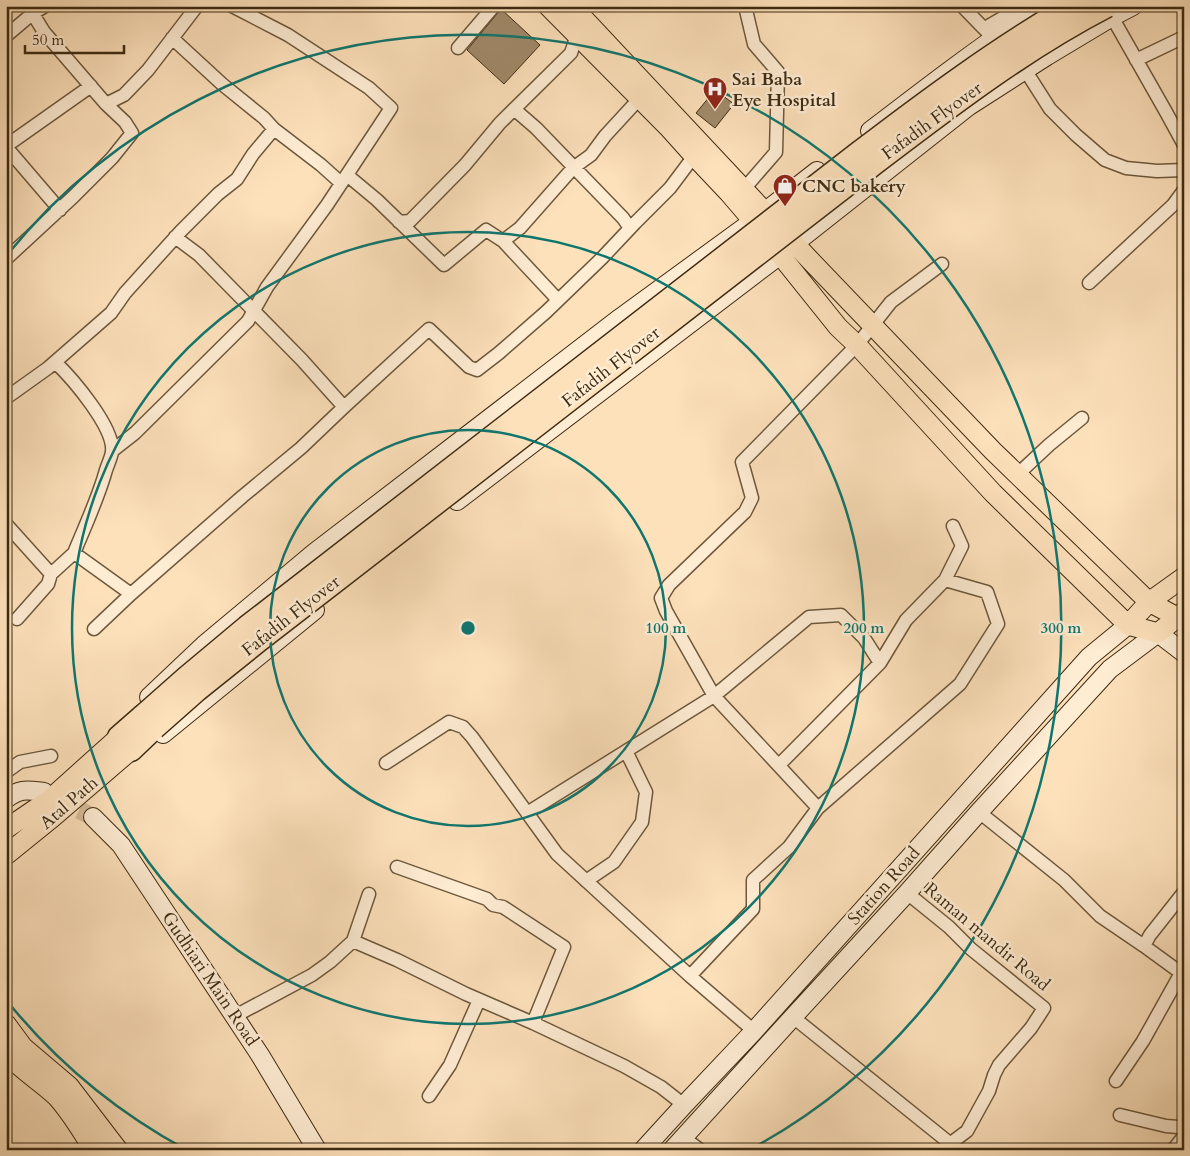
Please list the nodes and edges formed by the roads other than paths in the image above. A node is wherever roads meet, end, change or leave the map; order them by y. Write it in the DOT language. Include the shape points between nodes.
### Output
graph roads {
  1 [pos="45,6"];
  2 [pos="197,6"];
  3 [pos="232,6"];
  4 [pos="494,6"];
  5 [pos="548,6"];
  6 [pos="572,6"];
  7 [pos="745,6"];
  8 [pos="962,6"];
  9 [pos="1023,6"];
  10 [pos="1041,6"];
  11 [pos="1071,6"];
  12 [pos="1133,6"];
  13 [pos="30,10"];
  14 [pos="1109,12"];
  15 [pos="989,33"];
  16 [pos="577,35"];
  17 [pos="6,36"];
  18 [pos="1184,37"];
  19 [pos="172,38"];
  20 [pos="458,48"];
  21 [pos="1136,60"];
  22 [pos="1024,71"];
  23 [pos="91,86"];
  24 [pos="639,99"];
  25 [pos="106,104"];
  26 [pos="514,109"];
  27 [pos="274,129"];
  28 [pos="1184,145"];
  29 [pos="6,147"];
  30 [pos="694,156"];
  31 [pos="573,168"];
  32 [pos="1184,170"];
  33 [pos="344,179"];
  34 [pos="744,189"];
  35 [pos="1184,190"];
  36 [pos="60,210"];
  37 [pos="759,216"];
  38 [pos="399,222"];
  39 [pos="630,228"];
  40 [pos="176,237"];
  41 [pos="503,241"];
  42 [pos="787,249"];
  43 [pos="6,259"];
  44 [pos="942,264"];
  45 [pos="1089,283"];
  46 [pos="558,300"];
  47 [pos="254,311"];
  48 [pos="873,325"];
  49 [pos="857,345"];
  50 [pos="55,362"];
  51 [pos="8,393"];
  52 [pos="344,407"];
  53 [pos="1082,418"];
  54 [pos="112,451"];
  55 [pos="1018,474"];
  56 [pos="6,524"];
  57 [pos="953,526"];
  58 [pos="74,553"];
  59 [pos="51,574"];
  60 [pos="1184,577"];
  61 [pos="945,580"];
  62 [pos="131,594"];
  63 [pos="1149,602"];
  64 [pos="1182,617"];
  65 [pos="17,619"];
  66 [pos="1128,625"];
  67 [pos="94,629"];
  68 [pos="1158,633"];
  69 [pos="1184,653"];
  70 [pos="880,663"];
  71 [pos="714,696"];
  72 [pos="149,722"];
  73 [pos="125,743"];
  74 [pos="626,751"];
  75 [pos="51,756"];
  76 [pos="386,763"];
  77 [pos="9,765"];
  78 [pos="779,765"];
  79 [pos="44,792"];
  80 [pos="6,799"];
  81 [pos="818,808"];
  82 [pos="979,812"];
  83 [pos="527,813"];
  84 [pos="93,817"];
  85 [pos="6,829"];
  86 [pos="6,855"];
  87 [pos="397,867"];
  88 [pos="586,881"];
  89 [pos="1184,892"];
  90 [pos="908,893"];
  91 [pos="369,894"];
  92 [pos="353,941"];
  93 [pos="1144,946"];
  94 [pos="1182,973"];
  95 [pos="690,976"];
  96 [pos="479,1000"];
  97 [pos="234,1016"];
  98 [pos="793,1017"];
  99 [pos="533,1023"];
  100 [pos="6,1024"];
  101 [pos="754,1031"];
  102 [pos="6,1053"];
  103 [pos="1116,1081"];
  104 [pos="429,1096"];
  105 [pos="684,1105"];
  106 [pos="1120,1115"];
  107 [pos="1184,1129"];
  108 [pos="1184,1136"];
  109 [pos="678,1144"];
  110 [pos="951,1148"];
  111 [pos="94,1150"];
  112 [pos="118,1150"];
  113 [pos="317,1150"];
  114 [pos="643,1150"];
  115 [pos="700,1150"];
  116 [pos="1173,1150"];
  1 -- 13 [label="street"];
  2 -- 19 [label="street"];
  3 -- 33 [label="street" via="288,35 369,88 391,108"];
  4 -- 20 [label="street"];
  5 -- 16 [label="main road"];
  6 -- 34 [label="main road"];
  7 -- 34 [label="street" via="754,44 778,72 776,152"];
  8 -- 15 [label="street"];
  9 -- 15 [label="street"];
  10 -- 15 [label="street"];
  11 -- 72 [label="highway, Fafadih Flyover, bridge" via="987,58 860,152 248,627 186,678"];
  12 -- 14 [label="street"];
  13 -- 17 [label="street"];
  13 -- 23 [label="street" via="44,32"];
  14 -- 21 [label="street"];
  14 -- 22 [label="street"];
  14 -- 72 [label="highway, Fafadih Flyover, bridge" via="1050,39 997,73 893,149 197,690"];
  15 -- 22 [label="street"];
  15 -- 37 [label="street" via="917,94"];
  16 -- 24 [label="main road"];
  16 -- 26 [label="street" via="571,53"];
  18 -- 21 [label="street"];
  19 -- 25 [label="street" via="124,95"];
  19 -- 27 [label="street"];
  21 -- 28 [label="street"];
  22 -- 32 [label="street" via="1050,110 1105,160 1126,168"];
  22 -- 42 [label="street" via="969,106"];
  23 -- 25 [label="street"];
  23 -- 29 [label="street"];
  24 -- 30 [label="main road"];
  24 -- 31 [label="street" via="590,155"];
  25 -- 36 [label="street" via="132,133"];
  26 -- 31 [label="street"];
  26 -- 38 [label="street" via="410,221"];
  27 -- 33 [label="street"];
  27 -- 40 [label="street" via="237,178"];
  29 -- 36 [label="street"];
  30 -- 37 [label="main road"];
  30 -- 39 [label="street" via="670,188"];
  31 -- 39 [label="street"];
  31 -- 41 [label="street" via="520,228"];
  33 -- 38 [label="street" via="371,195"];
  33 -- 47 [label="street"];
  34 -- 37 [label="main road"];
  35 -- 45 [label="street" via="1173,205"];
  36 -- 43 [label="street"];
  37 -- 42 [label="main road"];
  37 -- 73 [label="street" via="314,552 204,645 128,716"];
  38 -- 41 [label="street" via="444,265 486,230"];
  39 -- 46 [label="street"];
  40 -- 47 [label="street"];
  40 -- 50 [label="street" via="111,313"];
  41 -- 46 [label="street"];
  42 -- 48 [label="main road"];
  42 -- 49 [label="main road" via="838,327"];
  42 -- 73 [label="street" via="342,589 148,746"];
  44 -- 48 [label="street" via="891,302"];
  46 -- 52 [label="street" via="477,370 469,368 429,329"];
  47 -- 52 [label="street"];
  47 -- 54 [label="street" via="248,321 136,433"];
  48 -- 49 [label="street"];
  48 -- 55 [label="main road"];
  49 -- 66 [label="main road" via="993,493"];
  49 -- 71 [label="street" via="742,462 752,498 744,512 669,585 661,598"];
  50 -- 51 [label="street"];
  50 -- 54 [label="street" via="95,409 108,434"];
  52 -- 62 [label="street" via="302,448"];
  53 -- 55 [label="street"];
  54 -- 58 [label="street" via="102,487"];
  55 -- 63 [label="main road"];
  56 -- 59 [label="street"];
  57 -- 61 [label="street" via="962,546"];
  58 -- 59 [label="street"];
  58 -- 62 [label="street"];
  59 -- 65 [label="street" via="48,584"];
  60 -- 63 [label="main road"];
  61 -- 70 [label="street" via="906,620"];
  61 -- 81 [label="street" via="987,592 998,624 960,684"];
  62 -- 67 [label="street"];
  63 -- 64 [label="main road"];
  63 -- 66 [label="main road"];
  64 -- 68 [label="main road"];
  66 -- 68 [label="main road"];
  66 -- 101 [label="street, Station Road" via="1089,657"];
  68 -- 69 [label="street"];
  68 -- 82 [label="street, Station Road" via="1110,669"];
  70 -- 71 [label="street" via="864,638 840,615 809,617"];
  70 -- 78 [label="street"];
  71 -- 74 [label="street"];
  71 -- 78 [label="street"];
  72 -- 73 [label="highway, Fafadih Flyover"];
  73 -- 85 [label="main road, Atal Path"];
  73 -- 86 [label="main road, Atal Path" via="53,818"];
  74 -- 83 [label="street"];
  74 -- 88 [label="street" via="646,792 642,822 614,862"];
  75 -- 77 [label="street"];
  76 -- 83 [label="street" via="449,722 463,727 472,737"];
  78 -- 81 [label="street"];
  79 -- 80 [label="street" via="23,790"];
  81 -- 95 [label="street" via="790,847 753,880 753,909"];
  82 -- 90 [label="street, Station Road"];
  82 -- 93 [label="street" via="1064,880 1100,916"];
  83 -- 88 [label="street" via="557,854"];
  84 -- 97 [label="street, Gudhiari Main Road" via="121,845"];
  87 -- 99 [label="street" via="487,899 564,947"];
  88 -- 95 [label="street"];
  89 -- 93 [label="street"];
  90 -- 98 [label="street, Station Road"];
  90 -- 110 [label="street, Raman mandir Road" via="1044,1008 999,1065 967,1131 955,1140"];
  91 -- 92 [label="street"];
  92 -- 96 [label="street"];
  92 -- 97 [label="street" via="312,975"];
  93 -- 94 [label="street"];
  94 -- 103 [label="street" via="1144,1041"];
  95 -- 101 [label="street"];
  96 -- 99 [label="street"];
  96 -- 104 [label="street" via="450,1065"];
  97 -- 113 [label="street, Gudhiari Main Road"];
  98 -- 109 [label="street, Station Road"];
  98 -- 110 [label="street"];
  99 -- 105 [label="street" via="624,1066 661,1087"];
  100 -- 112 [label="main road" via="23,1047 69,1086"];
  101 -- 105 [label="street, Station Road"];
  102 -- 111 [label="main road" via="57,1097"];
  105 -- 114 [label="street, Station Road"];
  106 -- 107 [label="street"];
  108 -- 116 [label="street"];
  109 -- 115 [label="street"];
}
